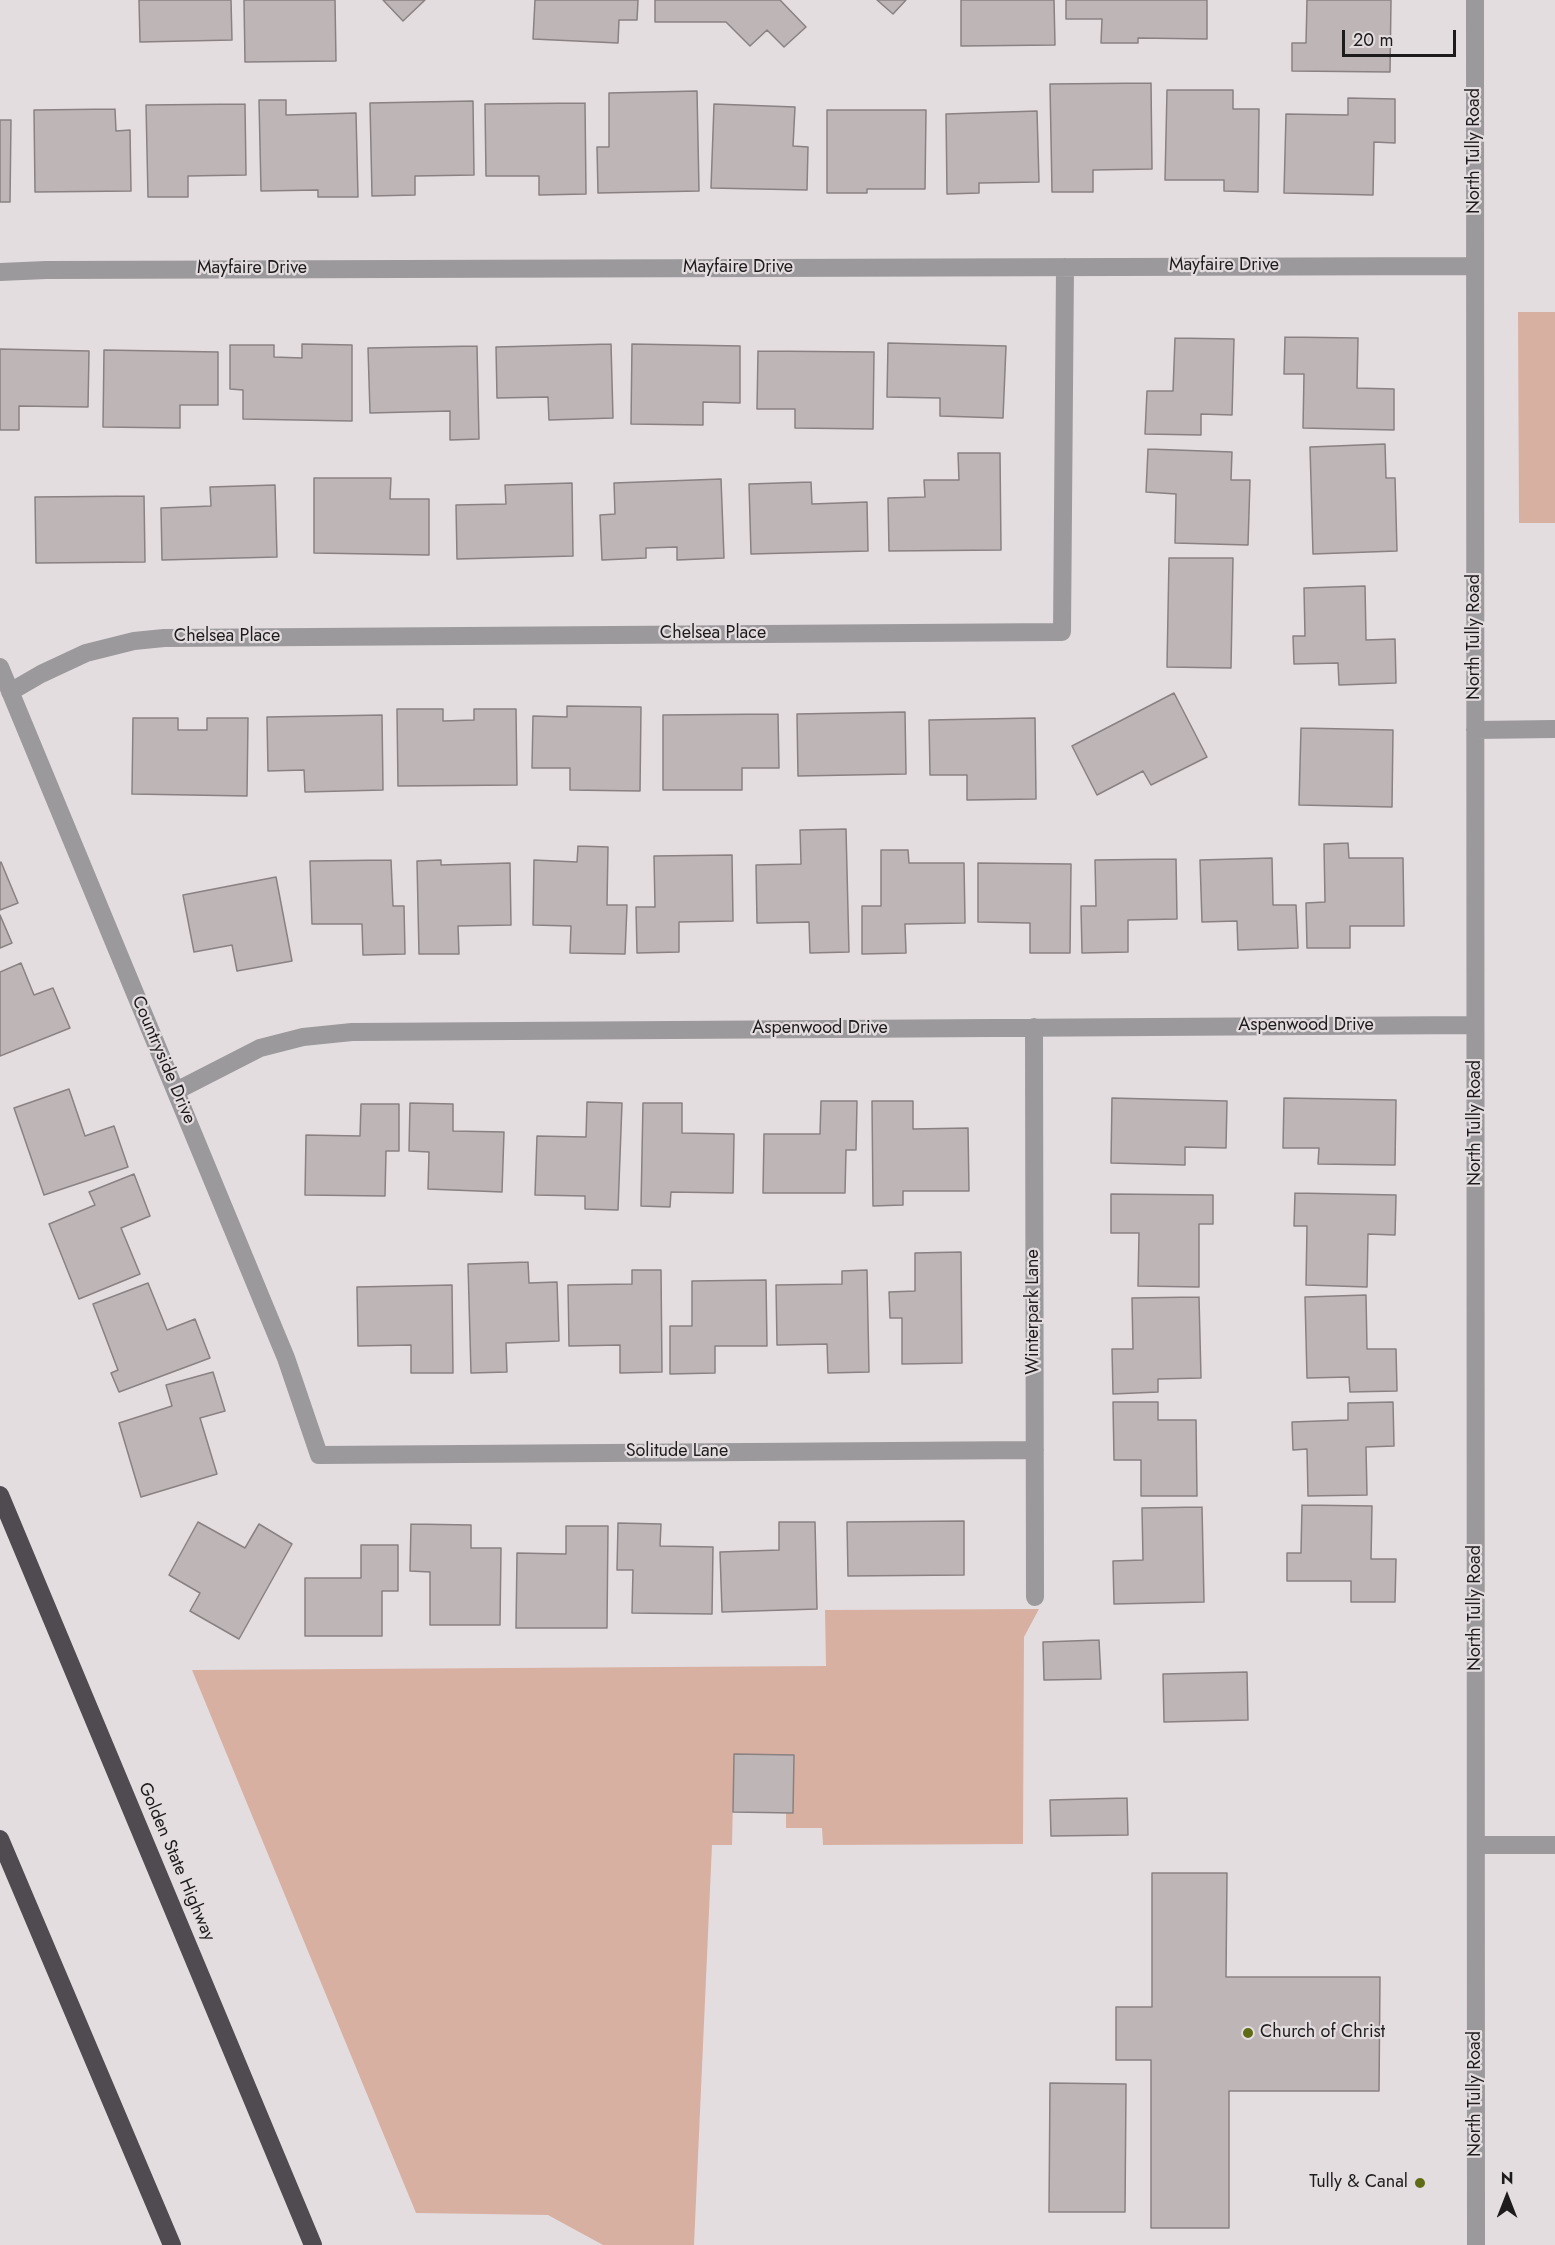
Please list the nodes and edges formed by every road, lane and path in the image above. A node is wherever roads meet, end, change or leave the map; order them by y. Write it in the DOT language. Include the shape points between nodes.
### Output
graph roads {
  1 [pos="1475,0"];
  2 [pos="1476,266"];
  3 [pos="1065,267"];
  4 [pos="0,272"];
  5 [pos="0,667"];
  6 [pos="10,692"];
  7 [pos="1555,729"];
  8 [pos="1476,730"];
  9 [pos="1476,1024"];
  10 [pos="1034,1027"];
  11 [pos="176,1090"];
  12 [pos="1035,1450"];
  13 [pos="319,1455"];
  14 [pos="0,1495"];
  15 [pos="1035,1597"];
  16 [pos="0,1839"];
  17 [pos="1476,1845"];
  18 [pos="1555,1845"];
  19 [pos="172,2245"];
  20 [pos="313,2245"];
  21 [pos="1476,2245"];
  1 -- 2 [label="street, North Tully Road"];
  2 -- 3 [label="street, Mayfaire Drive"];
  2 -- 8 [label="street, North Tully Road"];
  3 -- 4 [label="street, Mayfaire Drive"];
  3 -- 6 [label="street, Chelsea Place" via="1062,632 164,638 86,653"];
  5 -- 6 [label="street, Countryside Drive"];
  6 -- 11 [label="street, Countryside Drive"];
  7 -- 8 [label="street"];
  8 -- 9 [label="street, North Tully Road"];
  9 -- 10 [label="street, Aspenwood Drive"];
  9 -- 17 [label="street, North Tully Road"];
  10 -- 11 [label="street, Aspenwood Drive" via="352,1032 303,1037 260,1048"];
  10 -- 12 [label="street, Winterpark Lane"];
  11 -- 13 [label="street, Countryside Drive" via="286,1358"];
  12 -- 13 [label="street, Solitude Lane"];
  12 -- 15 [label="street, Winterpark Lane"];
  14 -- 20 [label="highway, Golden State Highway"];
  16 -- 19 [label="highway"];
  17 -- 18 [label="street"];
  17 -- 21 [label="street, North Tully Road"];
}
